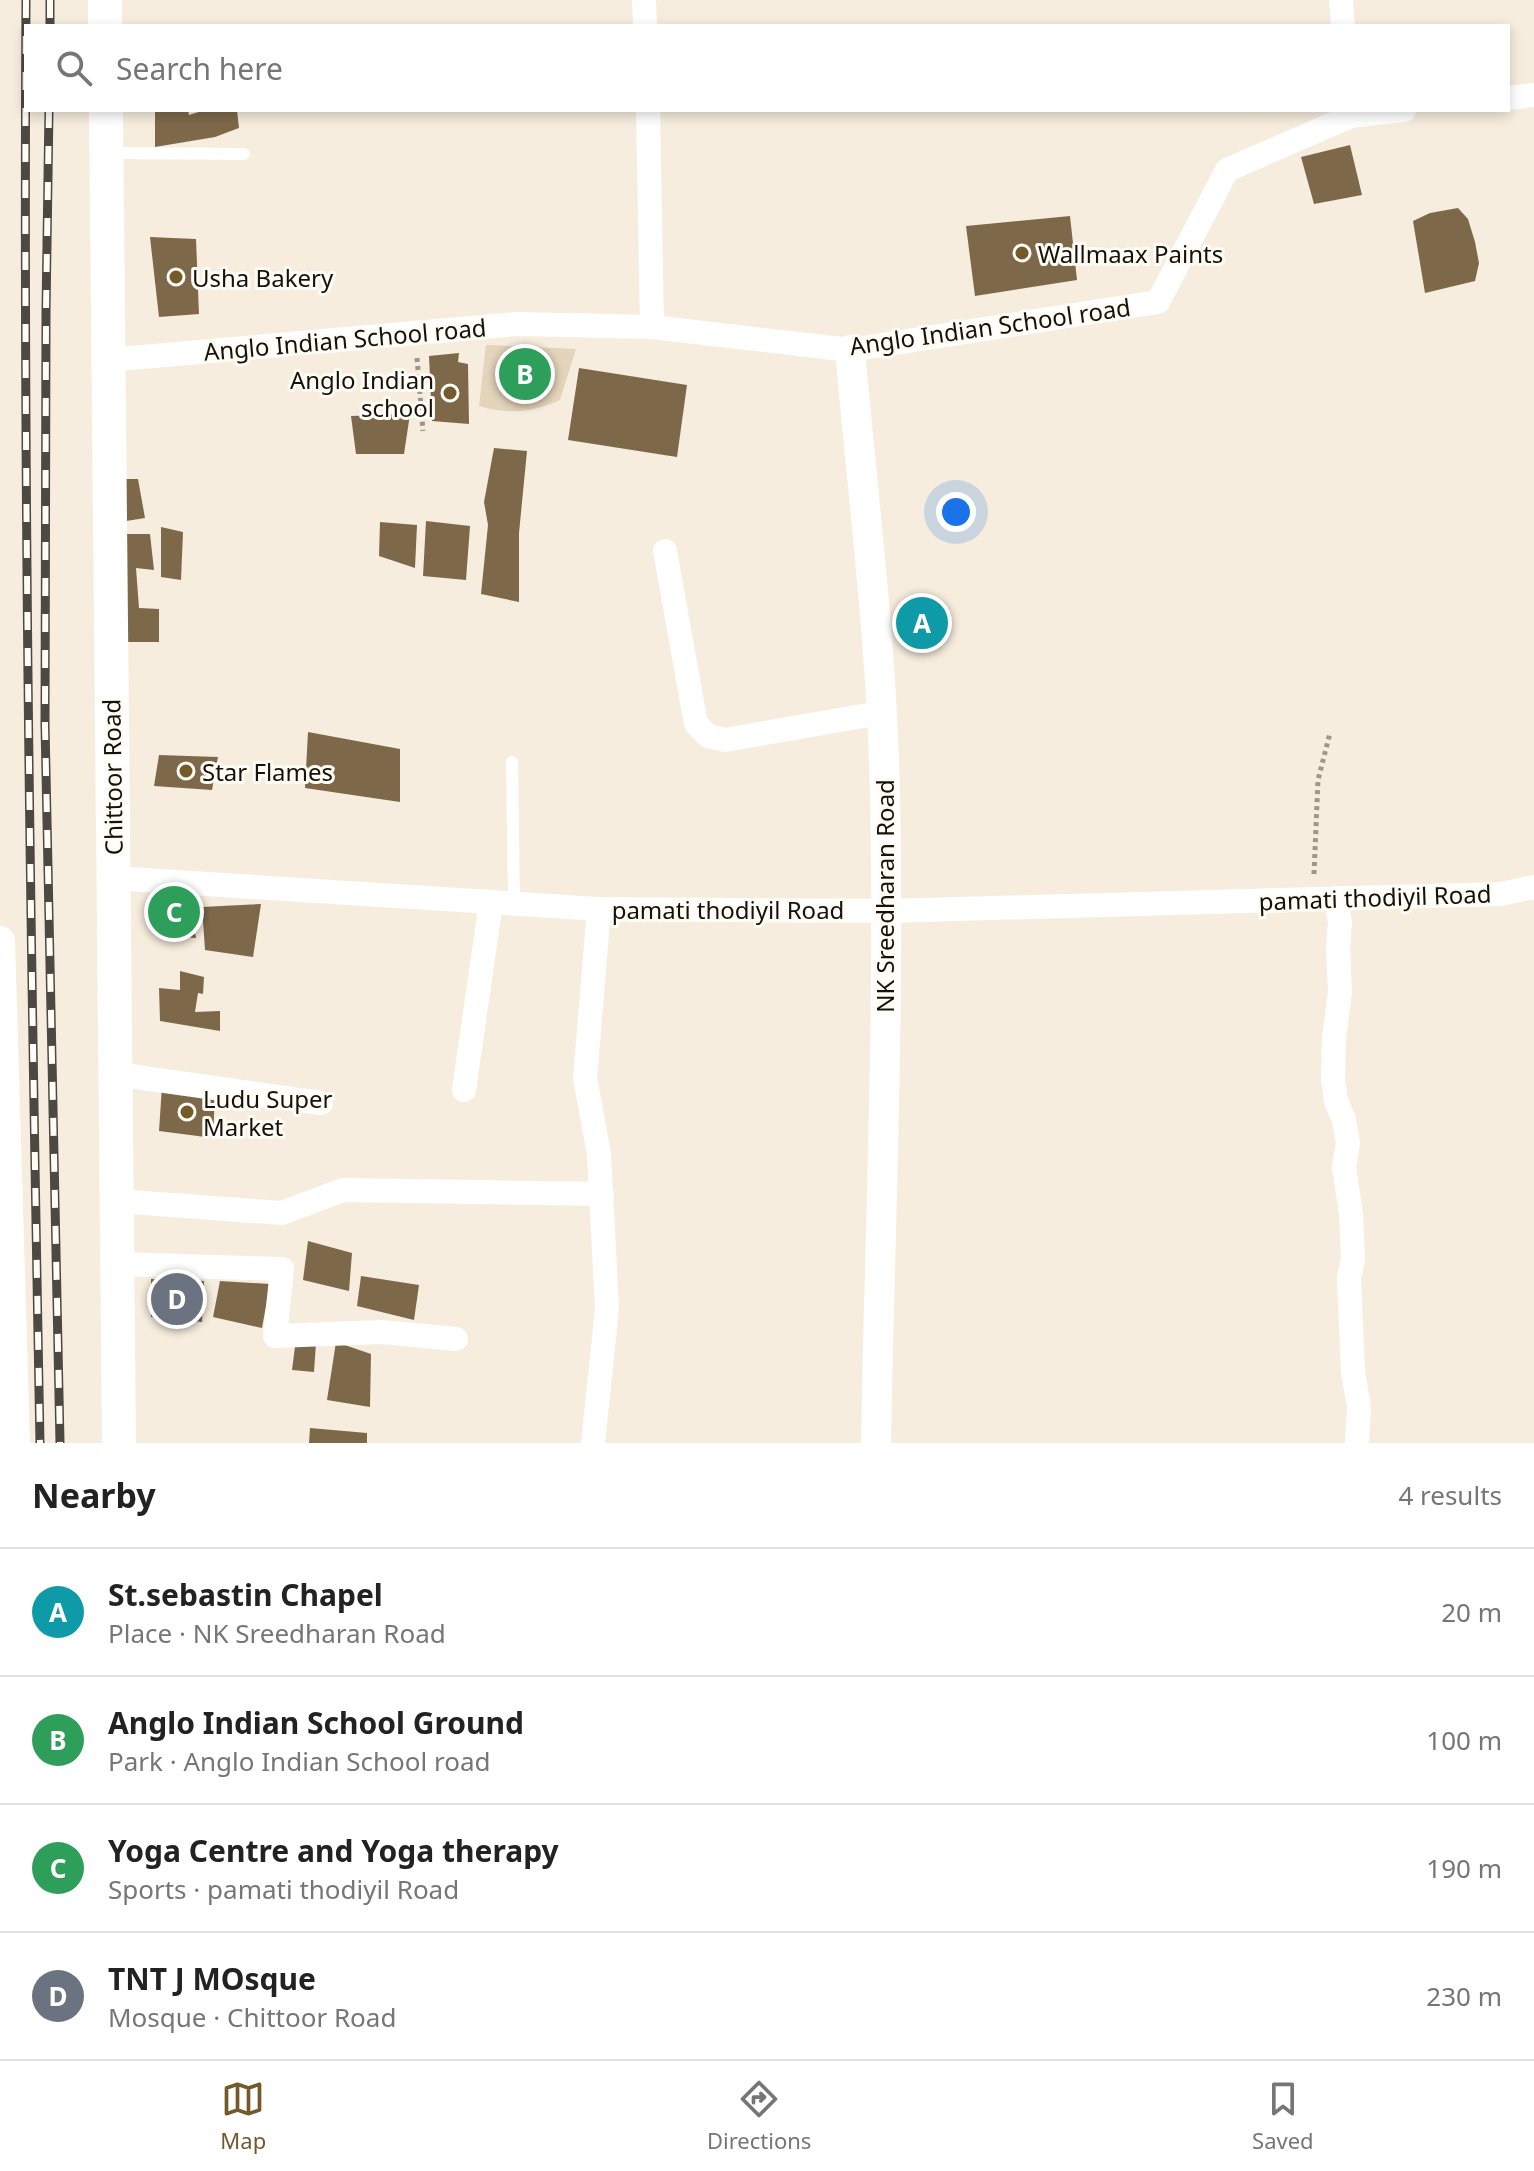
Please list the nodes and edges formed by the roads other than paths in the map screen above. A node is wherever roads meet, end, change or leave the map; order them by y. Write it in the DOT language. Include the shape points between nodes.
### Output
graph roads {
  1 [pos="105,0"];
  2 [pos="644,0"];
  3 [pos="1341,0"];
  4 [pos="105,24"];
  5 [pos="645,24"];
  6 [pos="1343,24"];
  7 [pos="1534,95"];
  8 [pos="1510,98"];
  9 [pos="106,112"];
  10 [pos="648,112"];
  11 [pos="1350,113"];
  12 [pos="106,153"];
  13 [pos="244,154"];
  14 [pos="652,327"];
  15 [pos="850,350"];
  16 [pos="108,360"];
  17 [pos="665,551"];
  18 [pos="880,713"];
  19 [pos="512,762"];
  20 [pos="113,878"];
  21 [pos="1534,887"];
  22 [pos="1328,899"];
  23 [pos="503,903"];
  24 [pos="599,909"];
  25 [pos="887,911"];
  26 [pos="0,941"];
  27 [pos="115,1074"];
  28 [pos="464,1090"];
  29 [pos="321,1103"];
  30 [pos="602,1194"];
  31 [pos="117,1201"];
  32 [pos="5,1243"];
  33 [pos="118,1264"];
  34 [pos="456,1339"];
  35 [pos="15,1443"];
  36 [pos="119,1443"];
  37 [pos="593,1443"];
  38 [pos="876,1443"];
  39 [pos="1357,1443"];
  1 -- 4 [label="main road"];
  2 -- 5 [label="street"];
  3 -- 6 [label="street"];
  7 -- 8 [label="street"];
  9 -- 12 [label="main road, Chittoor Road"];
  10 -- 14 [label="street"];
  11 -- 15 [label="street, Anglo Indian School road" via="1227,170 1158,302"];
  12 -- 13 [label="lane"];
  12 -- 16 [label="main road, Chittoor Road"];
  14 -- 15 [label="street, Anglo Indian School road"];
  14 -- 16 [label="street, Anglo Indian School road" via="517,324"];
  15 -- 18 [label="street, NK Sreedharan Road"];
  16 -- 20 [label="main road, Chittoor Road"];
  17 -- 18 [label="street" via="696,724 708,736 725,740"];
  18 -- 25 [label="street, NK Sreedharan Road"];
  19 -- 23 [label="lane"];
  20 -- 23 [label="street, pamati thodiyil Road"];
  20 -- 27 [label="main road, Chittoor Road"];
  21 -- 22 [label="street, pamati thodiyil Road" via="1500,894"];
  22 -- 25 [label="street, pamati thodiyil Road"];
  22 -- 39 [label="street" via="1340,923 1333,1080 1348,1143 1344,1167 1351,1205"];
  23 -- 24 [label="street, pamati thodiyil Road"];
  23 -- 28 [label="street"];
  24 -- 25 [label="street, pamati thodiyil Road"];
  24 -- 30 [label="street" via="585,1078"];
  25 -- 38 [label="street, NK Sreedharan Road"];
  26 -- 32 [label="street"];
  27 -- 29 [label="street"];
  27 -- 31 [label="main road, Chittoor Road"];
  30 -- 31 [label="street" via="343,1190 282,1213"];
  30 -- 37 [label="street" via="607,1309"];
  31 -- 33 [label="main road, Chittoor Road"];
  32 -- 35 [label="street"];
  33 -- 34 [label="street" via="282,1269 275,1336 382,1332"];
  33 -- 36 [label="main road, Chittoor Road"];
}
